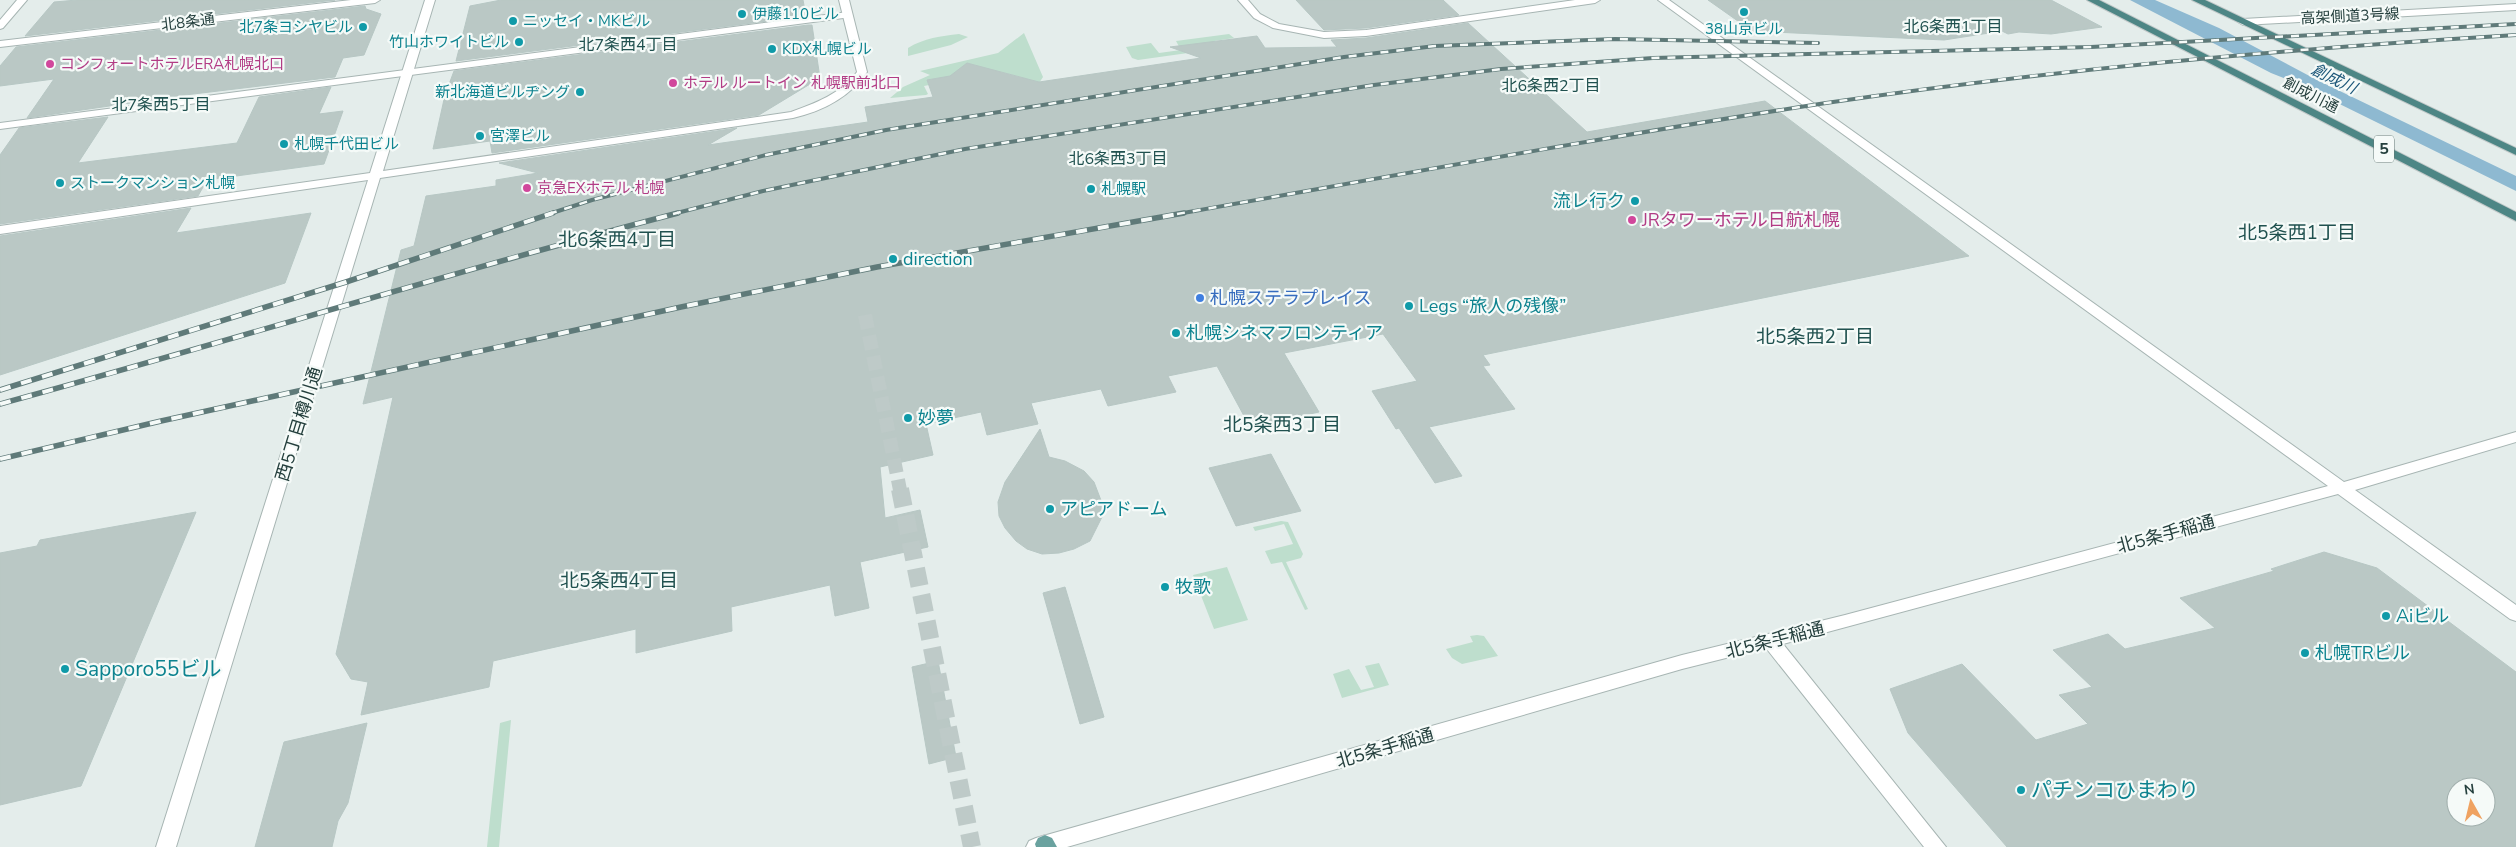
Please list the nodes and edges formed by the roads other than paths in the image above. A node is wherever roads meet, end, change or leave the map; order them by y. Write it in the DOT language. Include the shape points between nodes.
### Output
graph roads {
  1 [pos="22,0"];
  2 [pos="375,0"];
  3 [pos="430,0"];
  4 [pos="844,0"];
  5 [pos="1243,0"];
  6 [pos="1595,0"];
  7 [pos="1663,0"];
  8 [pos="2092,0"];
  9 [pos="2197,0"];
  10 [pos="2516,7"];
  11 [pos="848,15"];
  12 [pos="2243,22"];
  13 [pos="0,26"];
  14 [pos="0,44"];
  15 [pos="407,73"];
  16 [pos="0,126"];
  17 [pos="2516,152"];
  18 [pos="375,176"];
  19 [pos="2516,217"];
  20 [pos="0,230"];
  21 [pos="2516,437"];
  22 [pos="2342,488"];
  23 [pos="2516,614"];
  24 [pos="1770,641"];
  25 [pos="1043,846"];
  26 [pos="166,847"];
  27 [pos="1936,847"];
  1 -- 13 [label="street"];
  2 -- 14 [label="street, 北8条通"];
  3 -- 15 [label="street, 西5丁目樽川通"];
  4 -- 11 [label="street"];
  5 -- 6 [label="street" via="1257,16 1276,26 1324,35 1366,33"];
  7 -- 22 [label="street"];
  8 -- 19 [label="highway, 創成川通 / 5"];
  9 -- 12 [label="highway"];
  10 -- 12 [label="street, 高架側道3号線"];
  11 -- 15 [label="street"];
  11 -- 18 [label="street" via="862,72 853,86 842,94 793,114"];
  12 -- 17 [label="highway"];
  15 -- 16 [label="street"];
  15 -- 18 [label="street, 西5丁目樽川通"];
  18 -- 20 [label="street"];
  18 -- 26 [label="street, 西5丁目樽川通"];
  21 -- 22 [label="street, 北5条手稲通"];
  22 -- 23 [label="street"];
  22 -- 24 [label="street, 北5条手稲通"];
  24 -- 25 [label="street, 北5条手稲通" via="1682,662"];
  24 -- 27 [label="street"];
}
